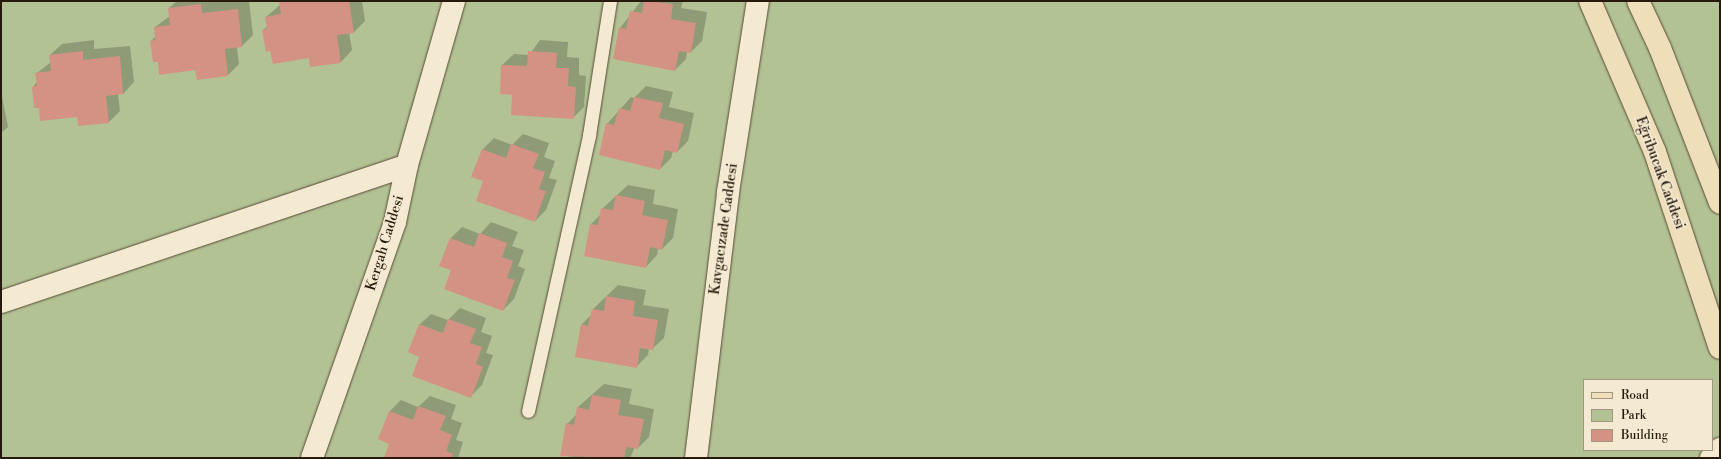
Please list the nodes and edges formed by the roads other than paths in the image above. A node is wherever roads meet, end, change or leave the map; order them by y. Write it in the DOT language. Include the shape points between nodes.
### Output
graph roads {
  1 [pos="454,1"];
  2 [pos="610,1"];
  3 [pos="758,1"];
  4 [pos="1590,1"];
  5 [pos="1638,1"];
  6 [pos="408,165"];
  7 [pos="1720,202"];
  8 [pos="1,302"];
  9 [pos="1720,348"];
  10 [pos="528,411"];
  11 [pos="1720,449"];
  12 [pos="312,458"];
  13 [pos="696,458"];
  14 [pos="1711,458"];
  1 -- 6 [label="street, Kergah Caddesi"];
  2 -- 10 [label="lane" via="589,135"];
  3 -- 13 [label="street, Kavgacızade Caddesi" via="728,192"];
  4 -- 9 [label="main road, Eğribucak Caddesi" via="1655,152"];
  5 -- 7 [label="main road" via="1660,48"];
  6 -- 8 [label="street"];
  6 -- 12 [label="street, Kergah Caddesi" via="395,222"];
  11 -- 14 [label="street"];
}
